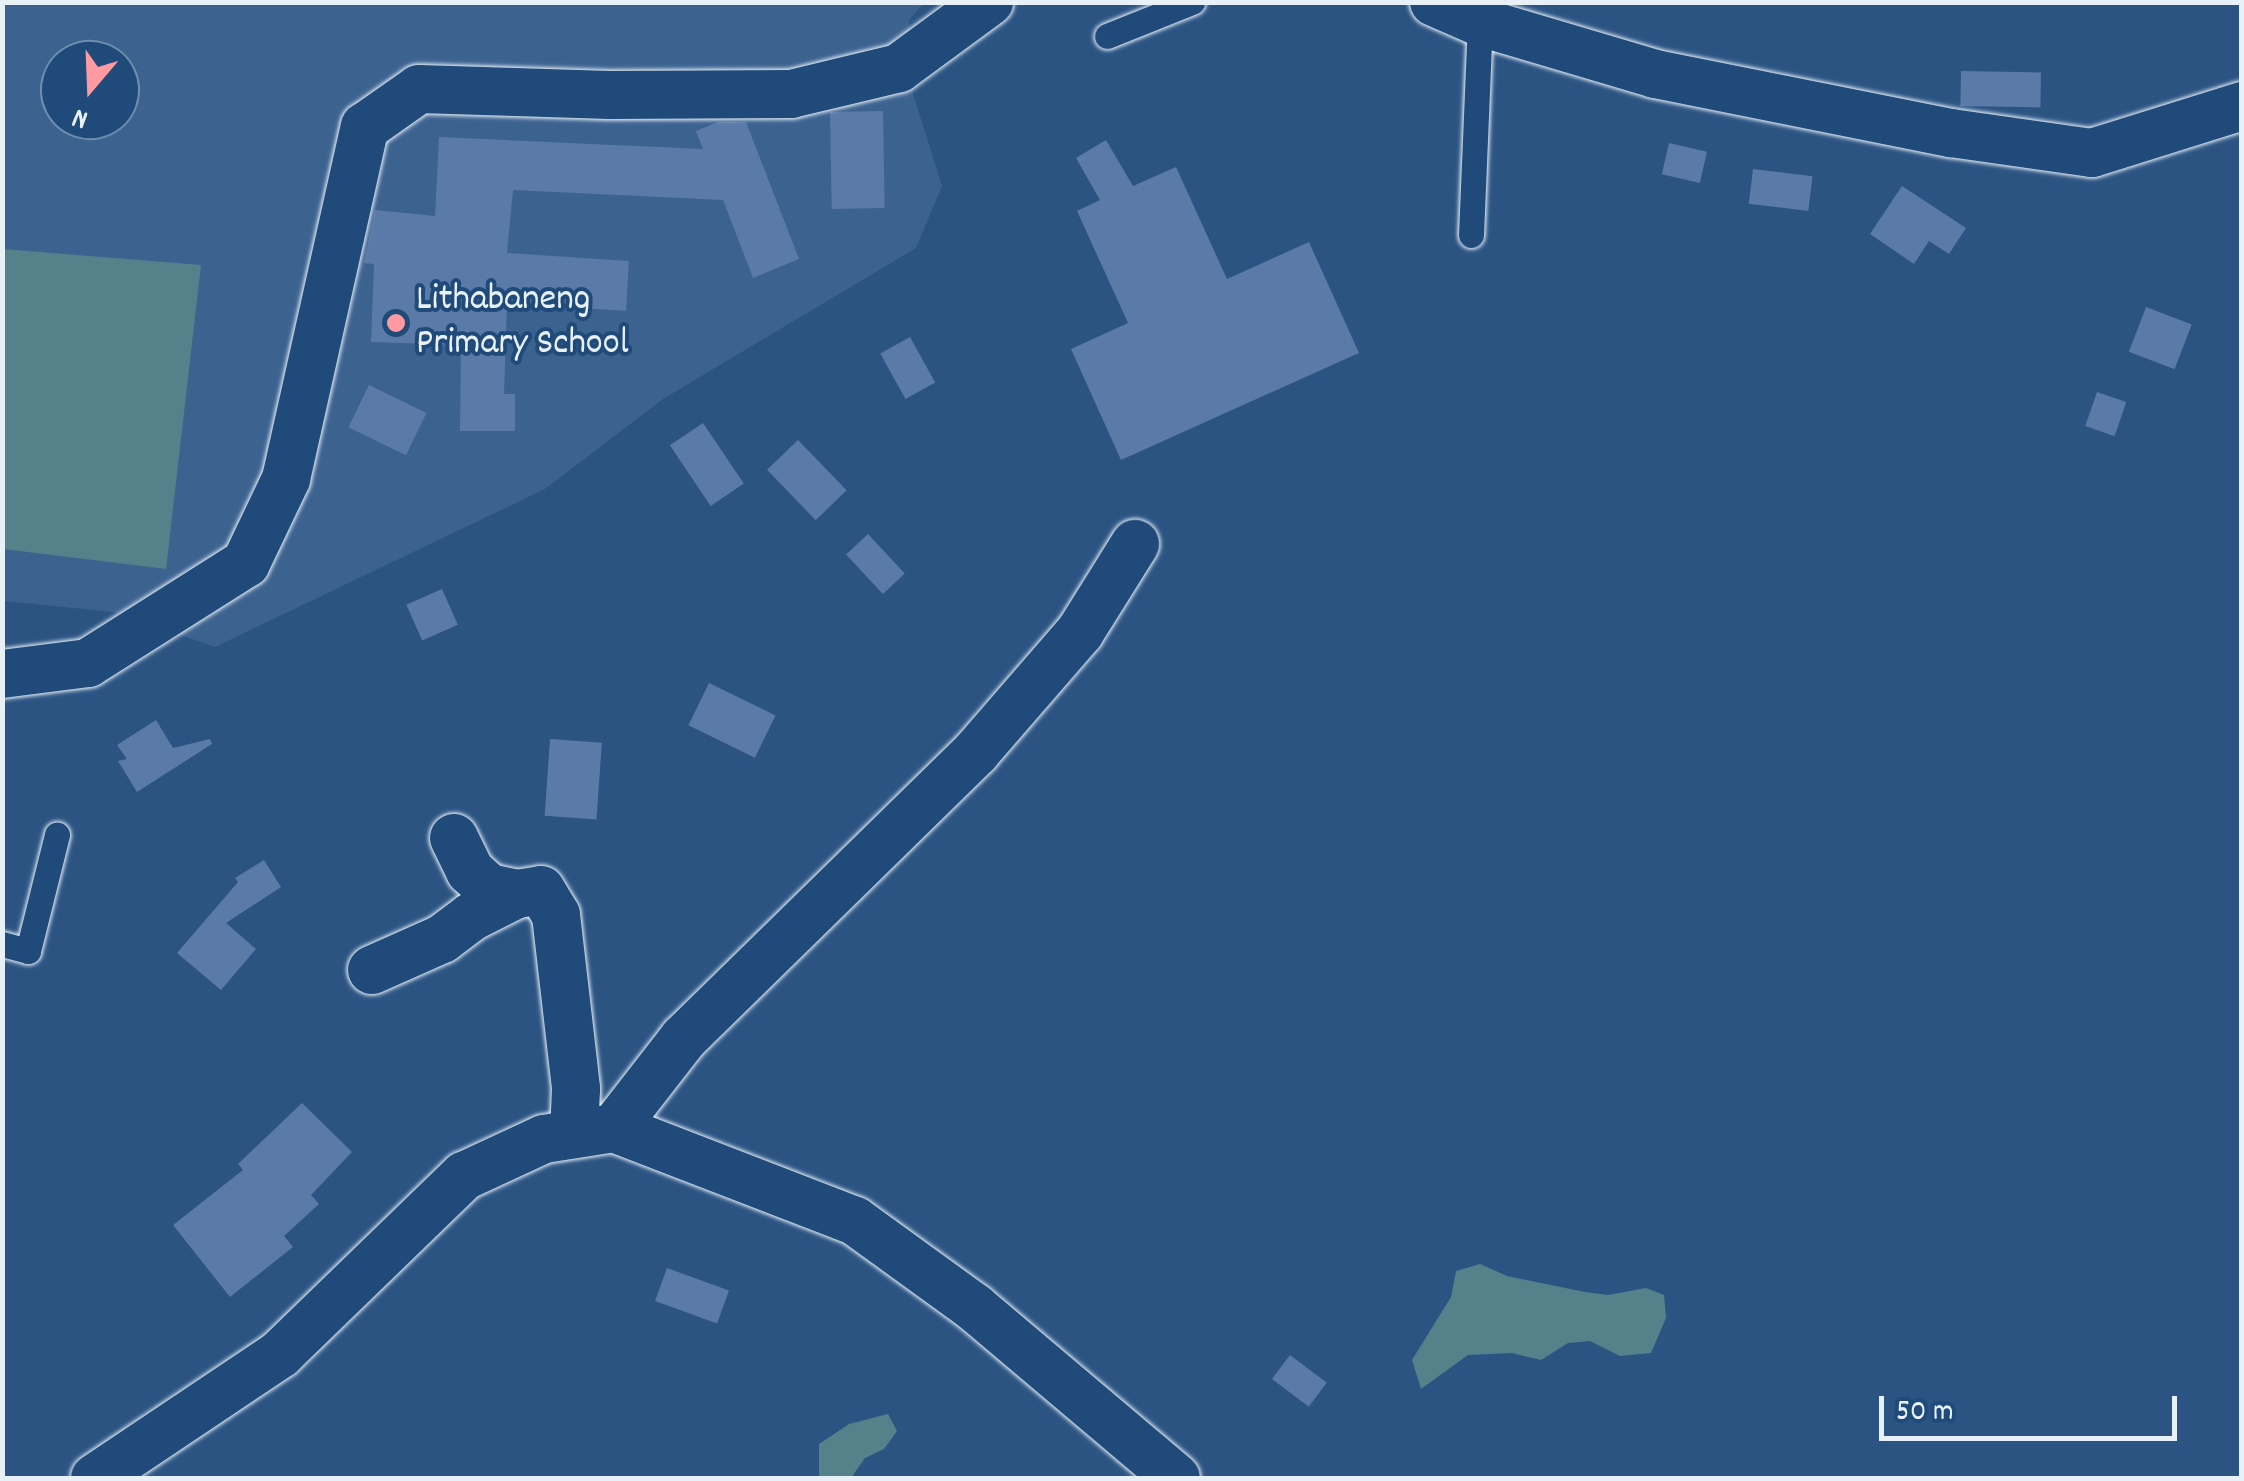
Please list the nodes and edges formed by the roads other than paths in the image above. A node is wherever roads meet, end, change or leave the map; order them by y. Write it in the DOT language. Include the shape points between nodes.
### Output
graph roads {
  1 [pos="990,2"];
  2 [pos="1192,2"];
  3 [pos="1434,2"];
  4 [pos="1480,22"];
  5 [pos="1107,36"];
  6 [pos="2242,106"];
  7 [pos="1472,235"];
  8 [pos="1134,544"];
  9 [pos="2,674"];
  10 [pos="57,835"];
  11 [pos="454,838"];
  12 [pos="517,894"];
  13 [pos="2,944"];
  14 [pos="372,970"];
  15 [pos="594,1131"];
  16 [pos="95,1478"];
  17 [pos="1176,1478"];
  1 -- 9 [label="street" via="898,68 791,94 419,88 365,126 286,479 246,563 88,663"];
  2 -- 5 [label="lane"];
  3 -- 4 [label="street"];
  4 -- 6 [label="street" via="1655,74 1951,133 2092,153"];
  4 -- 7 [label="lane"];
  8 -- 15 [label="street" via="1080,632 976,752"];
  10 -- 13 [label="lane" via="28,951"];
  11 -- 12 [label="street" via="470,871 490,888"];
  12 -- 14 [label="street" via="442,939"];
  12 -- 15 [label="street" via="541,890 556,916 576,1089"];
  15 -- 16 [label="street" via="544,1138 464,1176 280,1354"];
  15 -- 17 [label="street" via="855,1220 974,1308"];
}
